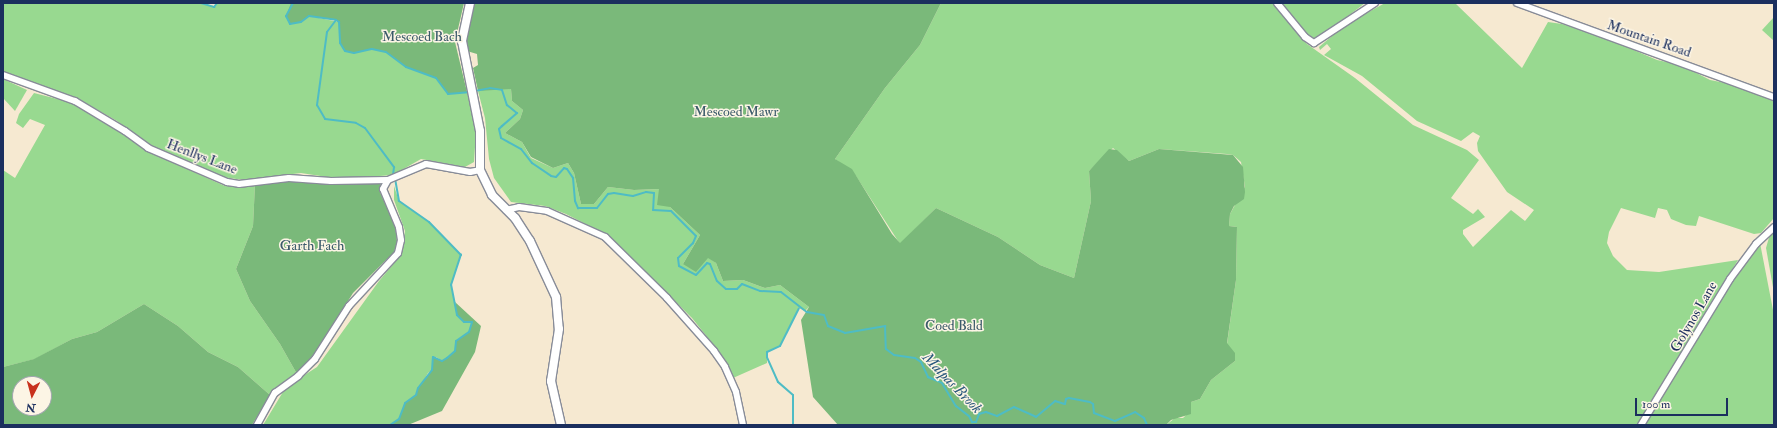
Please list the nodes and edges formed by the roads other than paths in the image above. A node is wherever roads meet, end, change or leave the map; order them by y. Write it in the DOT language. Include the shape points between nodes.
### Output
graph roads {
  1 [pos="470,3"];
  2 [pos="1277,3"];
  3 [pos="1375,3"];
  4 [pos="1517,3"];
  5 [pos="3,75"];
  6 [pos="1774,96"];
  7 [pos="480,170"];
  8 [pos="388,180"];
  9 [pos="506,210"];
  10 [pos="1774,227"];
  11 [pos="257,425"];
  12 [pos="561,425"];
  13 [pos="743,425"];
  14 [pos="1641,425"];
  1 -- 7 [label="street" via="462,41 480,132"];
  2 -- 3 [label="street" via="1305,37 1314,43"];
  4 -- 6 [label="street, Mountain Road"];
  5 -- 8 [label="street, Henllys Lane" via="75,101 148,148 227,182 239,184 289,178 331,181"];
  7 -- 8 [label="street, Henllys Lane" via="470,172 426,164"];
  7 -- 9 [label="street" via="492,196"];
  8 -- 11 [label="street" via="383,189 399,227 401,240 398,252 357,296 314,359 298,376 275,393"];
  9 -- 12 [label="street" via="515,218 541,261 558,308 559,329 551,380"];
  9 -- 13 [label="street" via="519,208 547,211 605,237 668,298 714,351 725,367 736,392"];
  10 -- 14 [label="street, Golynos Lane" via="1756,244 1730,279"];
}
